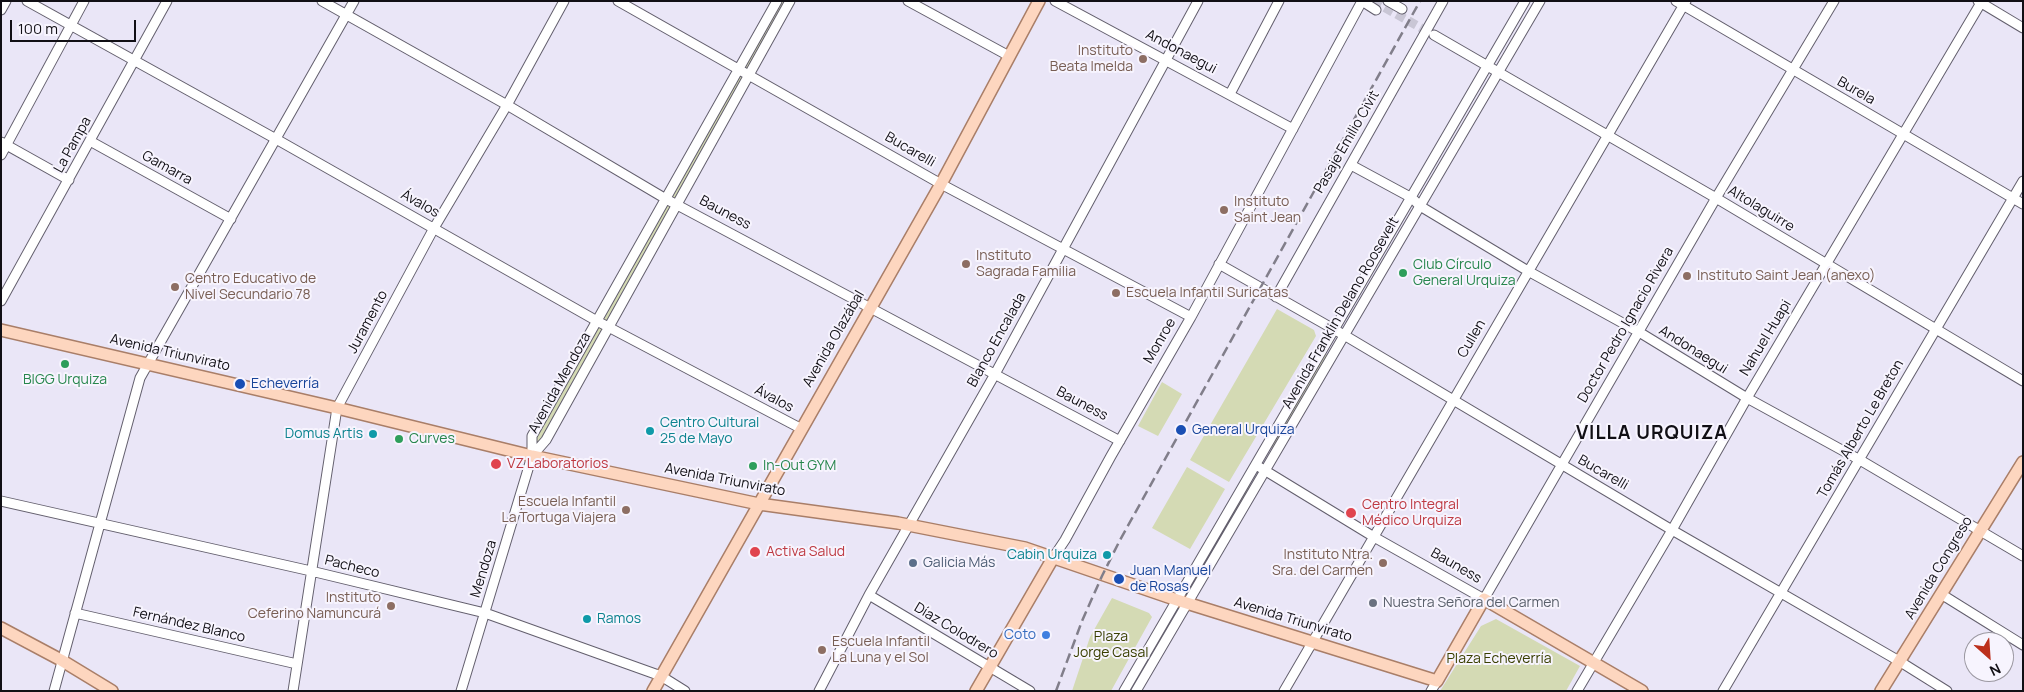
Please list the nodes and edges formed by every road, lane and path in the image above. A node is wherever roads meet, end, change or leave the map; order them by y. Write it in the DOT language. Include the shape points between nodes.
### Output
graph roads {
  1 [pos="6,1"];
  2 [pos="27,1"];
  3 [pos="84,1"];
  4 [pos="167,1"];
  5 [pos="322,1"];
  6 [pos="354,1"];
  7 [pos="564,1"];
  8 [pos="618,1"];
  9 [pos="777,1"];
  10 [pos="790,1"];
  11 [pos="908,1"];
  12 [pos="1039,1"];
  13 [pos="1055,1"];
  14 [pos="1198,1"];
  15 [pos="1279,1"];
  16 [pos="1362,1"];
  17 [pos="1388,1"];
  18 [pos="1443,1"];
  19 [pos="1525,1"];
  20 [pos="1540,1"];
  21 [pos="1834,1"];
  22 [pos="1980,2"];
  23 [pos="1682,3"];
  24 [pos="1,10"];
  25 [pos="1376,10"];
  26 [pos="1402,10"];
  27 [pos="346,14"];
  28 [pos="71,26"];
  29 [pos="1429,26"];
  30 [pos="2023,28"];
  31 [pos="1434,35"];
  32 [pos="1424,36"];
  33 [pos="1009,56"];
  34 [pos="134,60"];
  35 [pos="1167,60"];
  36 [pos="1485,65"];
  37 [pos="740,69"];
  38 [pos="1793,69"];
  39 [pos="1498,72"];
  40 [pos="750,74"];
  41 [pos="1230,94"];
  42 [pos="507,105"];
  43 [pos="1293,129"];
  44 [pos="1904,134"];
  45 [pos="1608,137"];
  46 [pos="276,139"];
  47 [pos="90,141"];
  48 [pos="4,144"];
  49 [pos="1,155"];
  50 [pos="1350,165"];
  51 [pos="69,180"];
  52 [pos="2023,182"];
  53 [pos="941,184"];
  54 [pos="1412,198"];
  55 [pos="1716,198"];
  56 [pos="2013,198"];
  57 [pos="666,199"];
  58 [pos="677,204"];
  59 [pos="2023,204"];
  60 [pos="1420,206"];
  61 [pos="231,218"];
  62 [pos="434,228"];
  63 [pos="1063,249"];
  64 [pos="1219,264"];
  65 [pos="1826,264"];
  66 [pos="1528,271"];
  67 [pos="1276,297"];
  68 [pos="1,301"];
  69 [pos="870,308"];
  70 [pos="1191,317"];
  71 [pos="597,321"];
  72 [pos="608,326"];
  73 [pos="1936,328"];
  74 [pos="1,330"];
  75 [pos="1334,331"];
  76 [pos="1639,332"];
  77 [pos="1344,335"];
  78 [pos="148,364"];
  79 [pos="995,374"];
  80 [pos="2023,381"];
  81 [pos="1746,398"];
  82 [pos="1452,400"];
  83 [pos="337,408"];
  84 [pos="800,428"];
  85 [pos="1120,441"];
  86 [pos="532,456"];
  87 [pos="1860,460"];
  88 [pos="2023,462"];
  89 [pos="1256,465"];
  90 [pos="1562,465"];
  91 [pos="1265,470"];
  92 [pos="2018,479"];
  93 [pos="1,500"];
  94 [pos="759,504"];
  95 [pos="100,524"];
  96 [pos="910,526"];
  97 [pos="1672,530"];
  98 [pos="1979,531"];
  99 [pos="1374,537"];
  100 [pos="2023,556"];
  101 [pos="1053,558"];
  102 [pos="310,571"];
  103 [pos="1781,593"];
  104 [pos="1941,594"];
  105 [pos="869,595"];
  106 [pos="1484,599"];
  107 [pos="1182,601"];
  108 [pos="485,613"];
  109 [pos="75,614"];
  110 [pos="1,628"];
  111 [pos="1313,641"];
  112 [pos="2023,645"];
  113 [pos="62,660"];
  114 [pos="1899,661"];
  115 [pos="1593,662"];
  116 [pos="297,664"];
  117 [pos="989,667"];
  118 [pos="661,676"];
  119 [pos="1434,686"];
  120 [pos="54,691"];
  121 [pos="112,691"];
  122 [pos="293,691"];
  123 [pos="461,691"];
  124 [pos="653,691"];
  125 [pos="686,691"];
  126 [pos="819,691"];
  127 [pos="976,691"];
  128 [pos="1030,691"];
  129 [pos="1124,691"];
  130 [pos="1136,691"];
  131 [pos="1284,691"];
  132 [pos="1577,691"];
  133 [pos="1642,691"];
  134 [pos="1723,691"];
  135 [pos="1881,691"];
  136 [pos="1948,691"];
  1 -- 24 [label="street"];
  2 -- 28 [label="street, Ávalos"];
  3 -- 28 [label="street"];
  4 -- 34 [label="street, La Pampa"];
  5 -- 27 [label="street, Bauness"];
  6 -- 27 [label="street"];
  7 -- 42 [label="street, Juramento"];
  8 -- 37 [label="street, Bucarelli"];
  9 -- 37 [label="street, Avenida Mendoza"];
  10 -- 40 [label="street, Avenida Mendoza"];
  11 -- 33 [label="street"];
  12 -- 33 [label="main road, Avenida Olazábal"];
  13 -- 35 [label="street, Andonaegui"];
  14 -- 35 [label="street, Blanco Encalada"];
  15 -- 41 [label="street"];
  16 -- 25 [label="street"];
  16 -- 43 [label="street, Monroe"];
  17 -- 26 [label="street"];
  18 -- 29 [label="street, Pasaje Emilio Civit"];
  19 -- 36 [label="street, Avenida Franklin Delano Roosevelt"];
  20 -- 39 [label="street, Avenida Franklin Delano Roosevelt"];
  21 -- 38 [label="street, Doctor Pedro Ignacio Rivera"];
  22 -- 30 [label="street"];
  22 -- 44 [label="street, Nahuel Huapi"];
  23 -- 38 [label="street, Burela"];
  23 -- 45 [label="street, Cullen"];
  27 -- 42 [label="street, Bauness"];
  27 -- 46 [label="street"];
  28 -- 34 [label="street, Ávalos"];
  28 -- 48 [label="street"];
  29 -- 32 [label="street, Pasaje Emilio Civit"];
  29 -- 36 [label="street, Altolaguirre" via="1481,56"];
  31 -- 36 [label="street, Altolaguirre"];
  32 -- 36 [label="street, Altolaguirre" via="1476,65"];
  32 -- 50 [label="street, Pasaje Emilio Civit"];
  33 -- 53 [label="main road, Avenida Olazábal"];
  34 -- 46 [label="street, Ávalos"];
  34 -- 47 [label="street, La Pampa"];
  35 -- 41 [label="street, Andonaegui"];
  35 -- 63 [label="street, Blanco Encalada"];
  36 -- 39 [label="street, Altolaguirre"];
  36 -- 54 [label="street, Avenida Franklin Delano Roosevelt"];
  37 -- 40 [label="street, Bucarelli"];
  37 -- 57 [label="street, Avenida Mendoza"];
  38 -- 44 [label="street, Burela"];
  38 -- 55 [label="street, Doctor Pedro Ignacio Rivera"];
  39 -- 45 [label="street, Altolaguirre"];
  39 -- 60 [label="street, Avenida Franklin Delano Roosevelt"];
  40 -- 53 [label="street, Bucarelli"];
  40 -- 58 [label="street, Avenida Mendoza"];
  41 -- 43 [label="street, Andonaegui"];
  42 -- 57 [label="street, Bauness"];
  42 -- 62 [label="street, Juramento"];
  43 -- 64 [label="street, Monroe"];
  44 -- 56 [label="street, Burela"];
  44 -- 65 [label="street, Nahuel Huapi"];
  45 -- 55 [label="street, Altolaguirre"];
  45 -- 66 [label="street, Cullen"];
  46 -- 61 [label="street"];
  46 -- 62 [label="street, Ávalos"];
  47 -- 51 [label="street, La Pampa"];
  47 -- 61 [label="street, Gamarra"];
  48 -- 49 [label="street"];
  48 -- 51 [label="street"];
  50 -- 54 [label="street, Andonaegui"];
  50 -- 67 [label="street, Pasaje Emilio Civit"];
  51 -- 68 [label="street, La Pampa"];
  52 -- 56 [label="street, Tomás Alberto Le Breton"];
  53 -- 63 [label="street, Bucarelli"];
  53 -- 69 [label="main road, Avenida Olazábal"];
  54 -- 60 [label="street, Andonaegui"];
  54 -- 75 [label="street, Avenida Franklin Delano Roosevelt"];
  55 -- 65 [label="street, Altolaguirre"];
  55 -- 76 [label="street, Doctor Pedro Ignacio Rivera"];
  56 -- 59 [label="street, Burela"];
  56 -- 73 [label="street, Tomás Alberto Le Breton"];
  57 -- 58 [label="street, Bauness"];
  57 -- 71 [label="street, Avenida Mendoza"];
  58 -- 69 [label="street, Bauness"];
  58 -- 72 [label="street, Avenida Mendoza"];
  60 -- 66 [label="street, Andonaegui"];
  60 -- 77 [label="street, Avenida Franklin Delano Roosevelt"];
  61 -- 78 [label="street"];
  62 -- 71 [label="street, Ávalos"];
  62 -- 83 [label="street, Juramento"];
  63 -- 70 [label="street, Bucarelli"];
  63 -- 79 [label="street, Blanco Encalada"];
  64 -- 67 [label="street, Bucarelli"];
  64 -- 70 [label="street, Monroe"];
  65 -- 73 [label="street, Altolaguirre"];
  65 -- 81 [label="street, Nahuel Huapi"];
  66 -- 76 [label="street, Andonaegui"];
  66 -- 82 [label="street, Cullen"];
  67 -- 75 [label="street, Bucarelli"];
  69 -- 79 [label="street, Bauness"];
  69 -- 84 [label="main road, Avenida Olazábal"];
  70 -- 85 [label="street, Monroe"];
  71 -- 72 [label="street, Ávalos"];
  71 -- 86 [label="street, Avenida Mendoza" via="532,436"];
  72 -- 84 [label="street, Ávalos"];
  72 -- 86 [label="street, Avenida Mendoza" via="546,440"];
  73 -- 80 [label="street, Altolaguirre"];
  73 -- 87 [label="street, Tomás Alberto Le Breton"];
  74 -- 78 [label="main road, Avenida Triunvirato"];
  75 -- 77 [label="street, Bucarelli"];
  75 -- 89 [label="street, Avenida Franklin Delano Roosevelt"];
  76 -- 81 [label="street, Andonaegui"];
  76 -- 90 [label="street, Doctor Pedro Ignacio Rivera"];
  77 -- 82 [label="street, Bucarelli"];
  77 -- 91 [label="street, Avenida Franklin Delano Roosevelt"];
  78 -- 83 [label="main road, Avenida Triunvirato"];
  78 -- 95 [label="street" via="140,378"];
  79 -- 85 [label="street, Bauness"];
  79 -- 96 [label="street, Blanco Encalada"];
  81 -- 87 [label="street, Andonaegui"];
  81 -- 97 [label="street, Nahuel Huapi"];
  82 -- 90 [label="street, Bucarelli"];
  82 -- 99 [label="street, Cullen"];
  83 -- 86 [label="main road, Avenida Triunvirato"];
  83 -- 102 [label="street, Juramento"];
  84 -- 94 [label="main road, Avenida Olazábal"];
  85 -- 101 [label="street, Monroe"];
  86 -- 94 [label="main road, Avenida Triunvirato"];
  86 -- 108 [label="street, Mendoza"];
  87 -- 98 [label="street, Andonaegui"];
  87 -- 103 [label="street, Tomás Alberto Le Breton"];
  88 -- 92 [label="main road, Avenida Congreso"];
  89 -- 91 [label="street, Bauness"];
  89 -- 107 [label="street, Avenida Franklin Delano Roosevelt"];
  90 -- 97 [label="street, Bucarelli"];
  90 -- 106 [label="street, Doctor Pedro Ignacio Rivera"];
  91 -- 99 [label="street, Bauness"];
  91 -- 107 [label="street, Avenida Franklin Delano Roosevelt"];
  92 -- 98 [label="main road, Avenida Congreso"];
  93 -- 95 [label="street, Pacheco"];
  94 -- 96 [label="main road, Avenida Triunvirato"];
  94 -- 118 [label="main road, Avenida Olazábal"];
  95 -- 102 [label="street, Pacheco"];
  95 -- 109 [label="street"];
  96 -- 101 [label="main road, Avenida Triunvirato" via="1015,546"];
  96 -- 105 [label="street, Blanco Encalada"];
  97 -- 103 [label="street, Bucarelli"];
  97 -- 115 [label="street, Nahuel Huapi"];
  98 -- 100 [label="street, Andonaegui"];
  98 -- 104 [label="main road, Avenida Congreso"];
  99 -- 106 [label="street, Bauness"];
  99 -- 111 [label="street, Cullen"];
  101 -- 107 [label="main road, Avenida Triunvirato"];
  101 -- 117 [label="main road, Monroe"];
  102 -- 108 [label="street, Pacheco"];
  102 -- 116 [label="street, Juramento"];
  103 -- 114 [label="street, Bucarelli"];
  103 -- 134 [label="street, Tomás Alberto Le Breton"];
  104 -- 112 [label="street"];
  104 -- 114 [label="main road, Avenida Congreso"];
  105 -- 117 [label="street, Díaz Colodrero"];
  105 -- 126 [label="street, Blanco Encalada"];
  106 -- 115 [label="main road, Bauness"];
  106 -- 119 [label="main road, Doctor Pedro Ignacio Rivera"];
  107 -- 111 [label="main road, Avenida Triunvirato"];
  107 -- 129 [label="street, Avenida Franklin Delano Roosevelt"];
  107 -- 130 [label="street, Avenida Franklin Delano Roosevelt"];
  108 -- 118 [label="street, Pacheco"];
  108 -- 123 [label="street, Mendoza"];
  109 -- 113 [label="street"];
  109 -- 116 [label="street, Fernández Blanco"];
  110 -- 113 [label="main road"];
  111 -- 119 [label="main road, Avenida Triunvirato"];
  111 -- 131 [label="street, Cullen"];
  113 -- 120 [label="street"];
  113 -- 121 [label="main road"];
  114 -- 135 [label="main road, Avenida Congreso"];
  114 -- 136 [label="street, Bucarelli"];
  115 -- 132 [label="street, Nahuel Huapi"];
  115 -- 133 [label="main road, Bauness"];
  116 -- 122 [label="street, Juramento"];
  117 -- 127 [label="main road, Monroe"];
  117 -- 128 [label="street, Díaz Colodrero"];
  118 -- 124 [label="main road, Avenida Olazábal"];
  118 -- 125 [label="street, Pacheco"];
}
